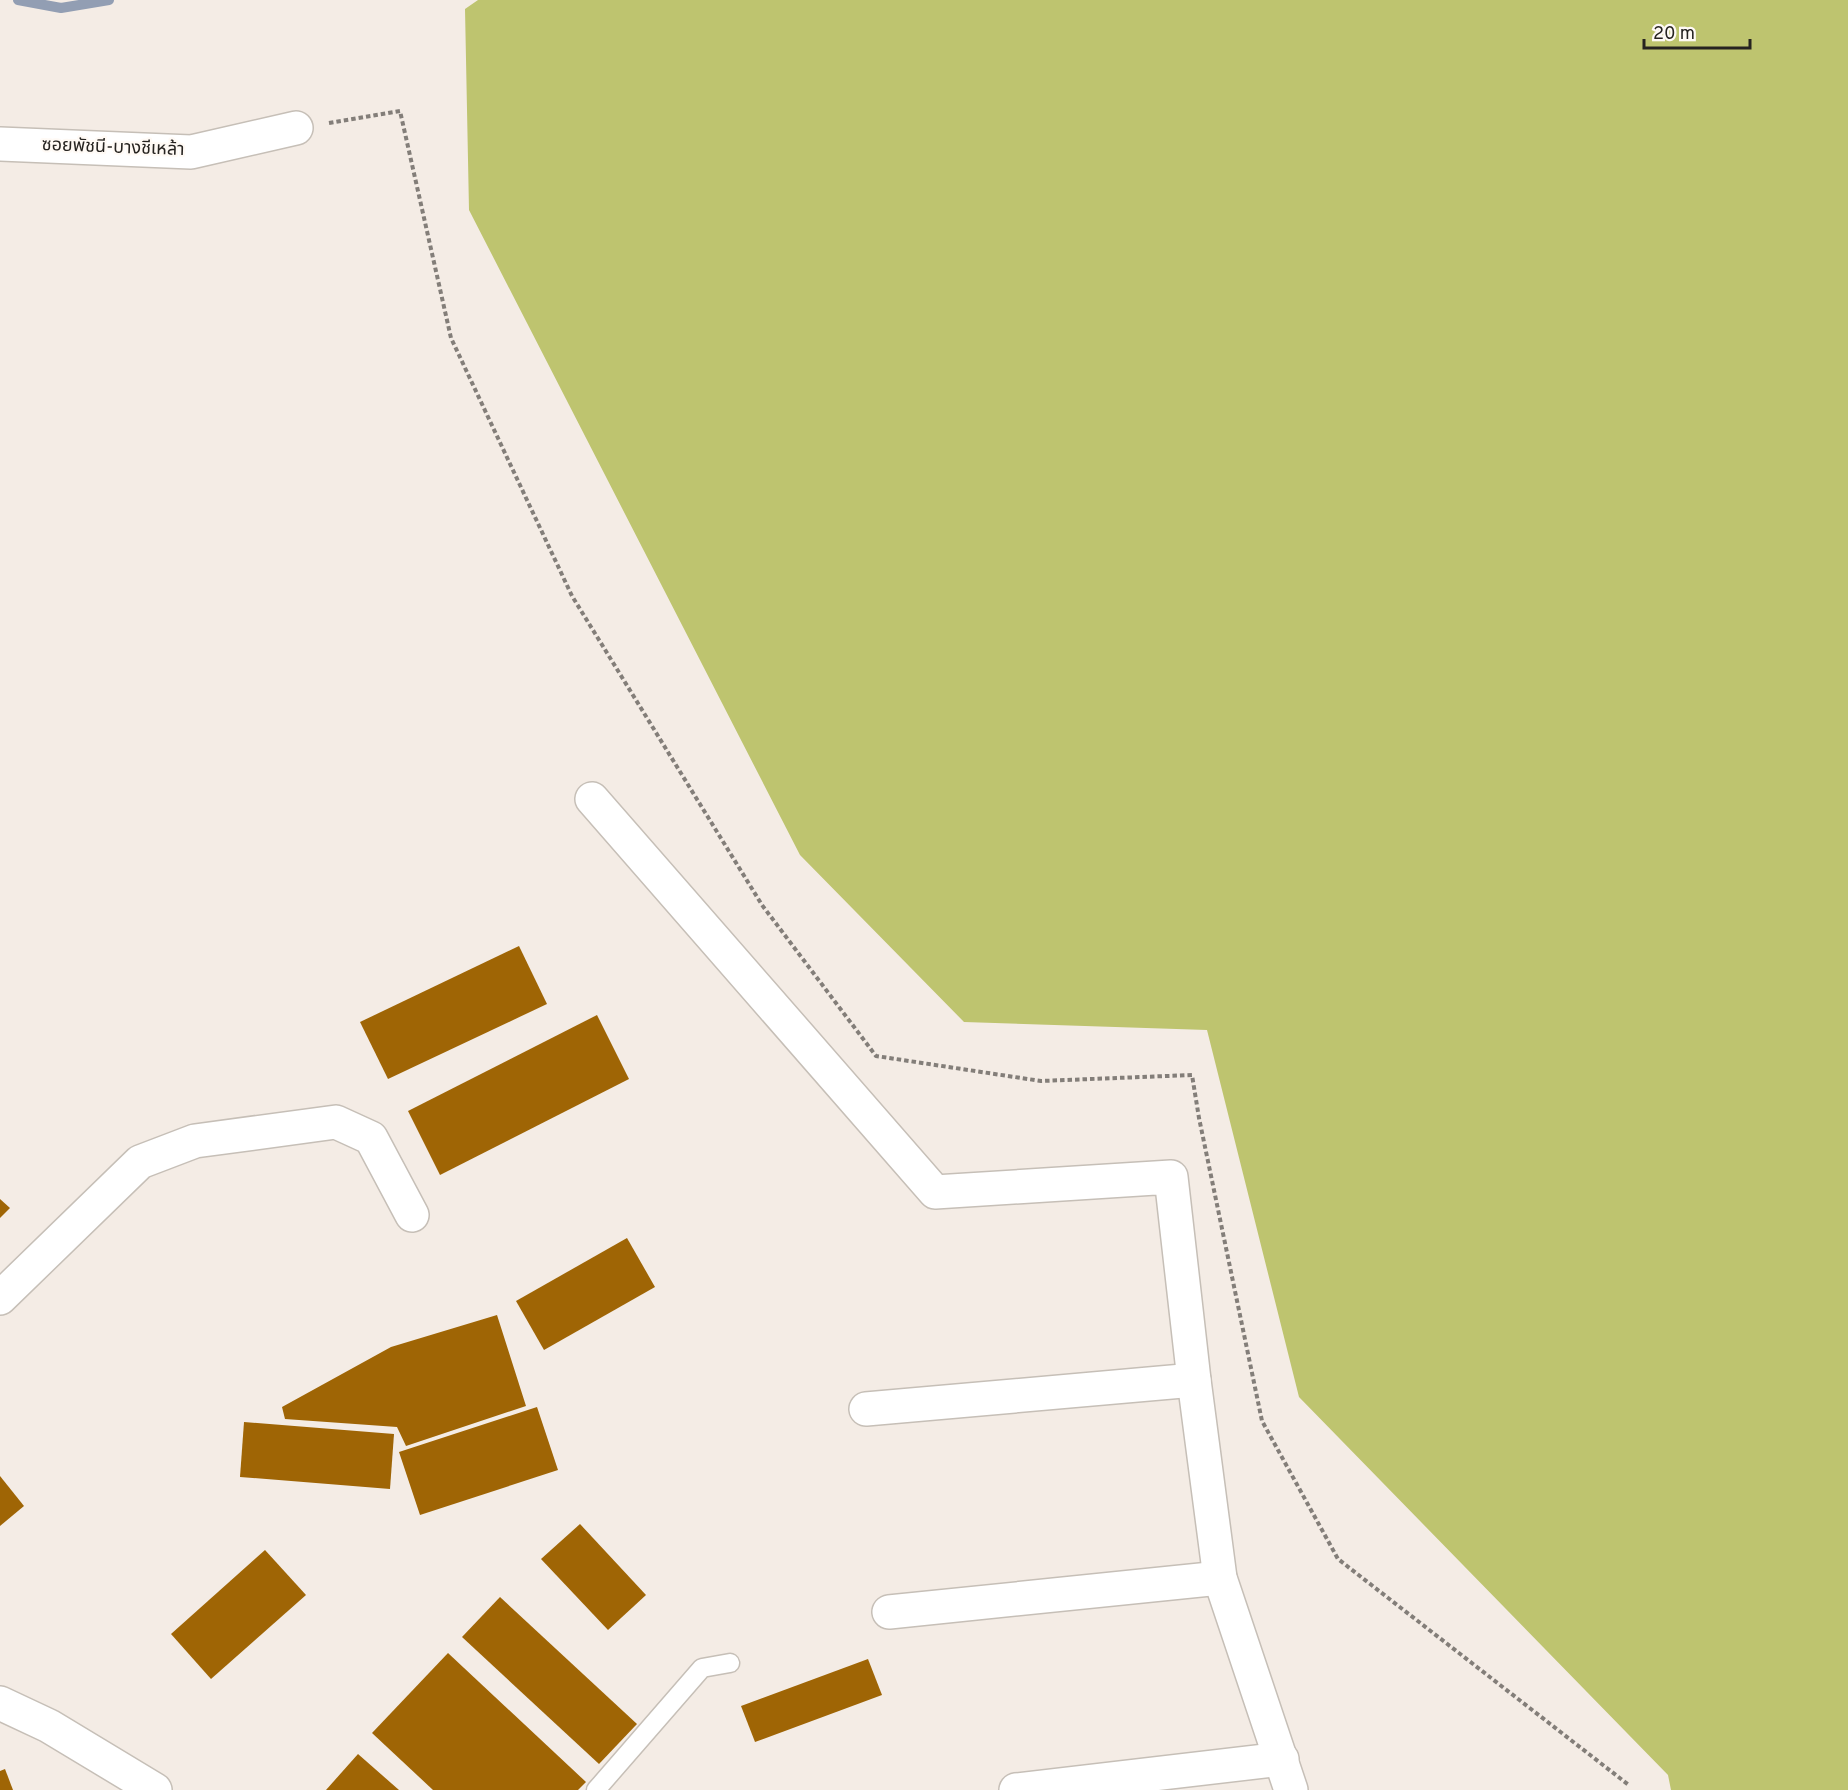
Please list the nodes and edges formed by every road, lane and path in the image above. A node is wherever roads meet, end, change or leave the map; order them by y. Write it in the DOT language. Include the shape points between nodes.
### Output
graph roads {
  1 [pos="296,128"];
  2 [pos="0,144"];
  3 [pos="592,799"];
  4 [pos="411,1215"];
  5 [pos="0,1298"];
  6 [pos="1194,1380"];
  7 [pos="866,1409"];
  8 [pos="1220,1578"];
  9 [pos="889,1612"];
  10 [pos="730,1663"];
  11 [pos="0,1703"];
  12 [pos="1282,1759"];
  13 [pos="1630,1786"];
  14 [pos="154,1790"];
  15 [pos="596,1790"];
  16 [pos="1016,1790"];
  17 [pos="1291,1790"];
  1 -- 2 [label="street, ซอยพัชนี-บางชีเหล้า" via="191,152"];
  1 -- 13 [label="path" via="400,111 451,338 572,596 762,904 876,1056 1041,1081 1192,1075 1262,1421 1338,1559"];
  3 -- 6 [label="street" via="935,1192 1171,1176"];
  4 -- 5 [label="street" via="371,1138 336,1122 195,1141 140,1162"];
  6 -- 7 [label="street"];
  6 -- 8 [label="street"];
  8 -- 9 [label="street"];
  8 -- 12 [label="street"];
  10 -- 15 [label="lane" via="702,1668"];
  11 -- 14 [label="street" via="49,1726"];
  12 -- 16 [label="street"];
  12 -- 17 [label="street"];
}
